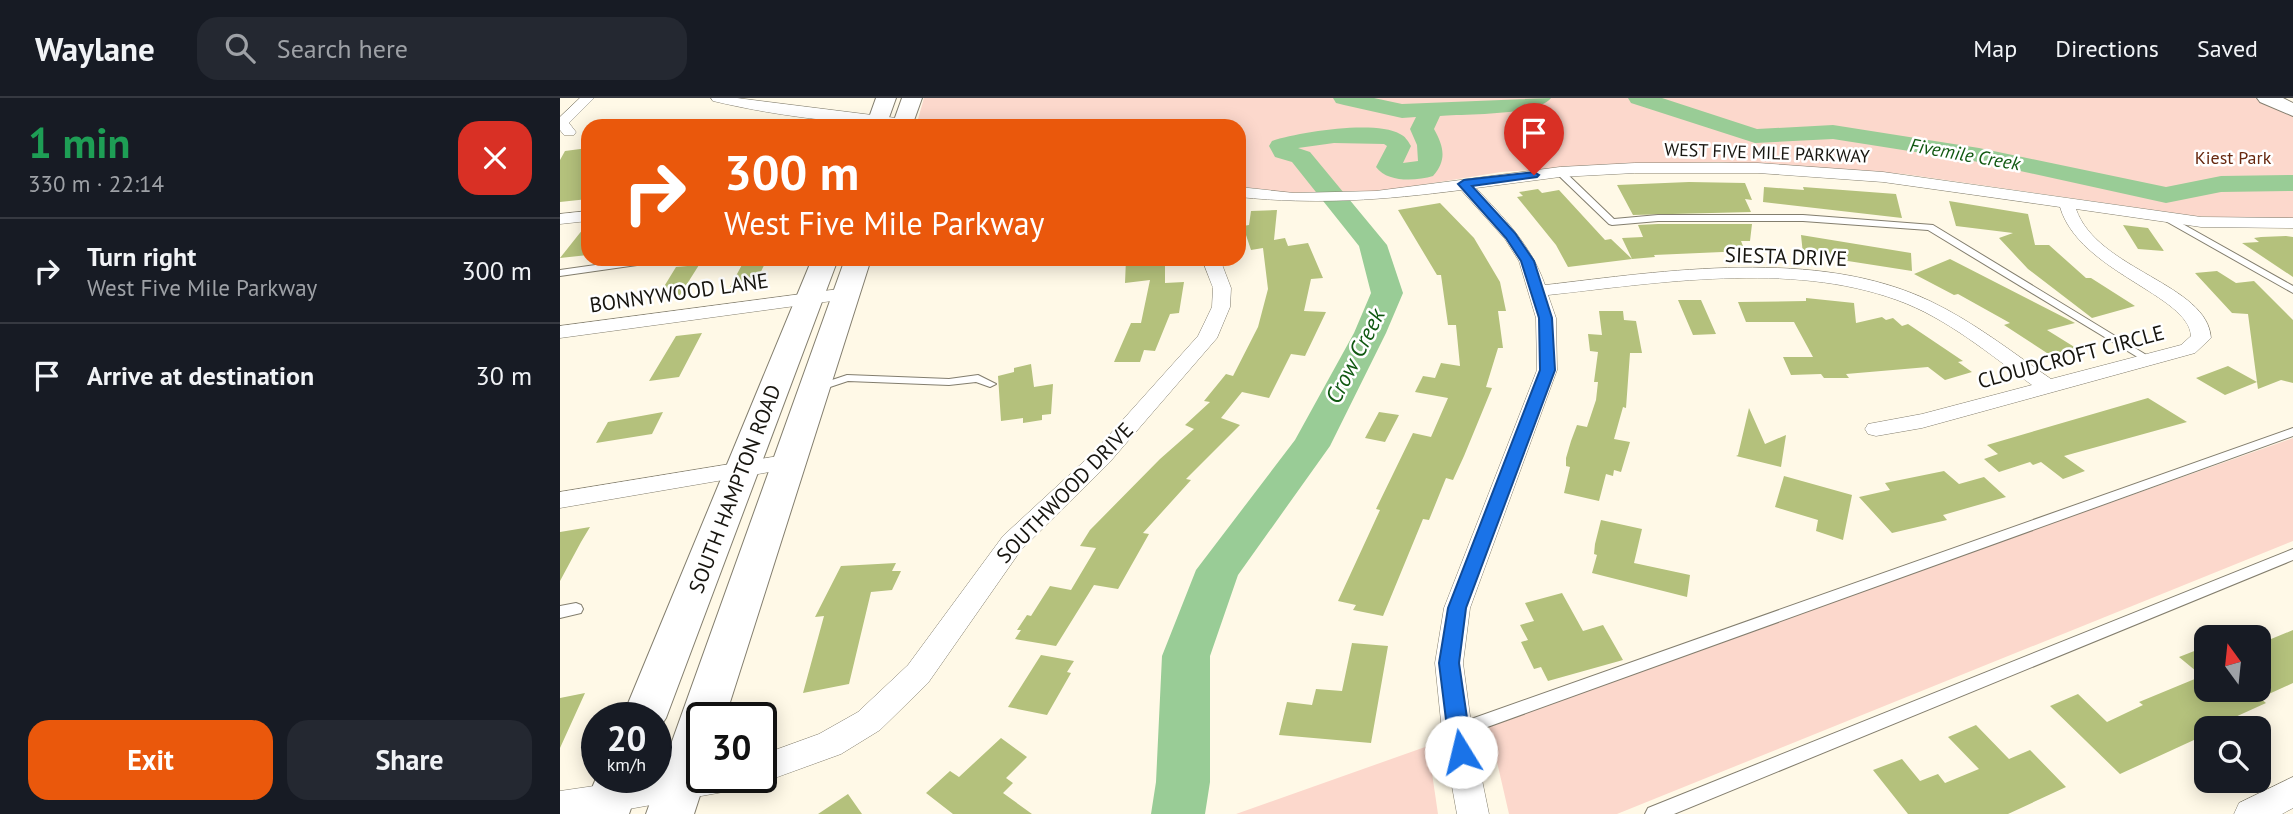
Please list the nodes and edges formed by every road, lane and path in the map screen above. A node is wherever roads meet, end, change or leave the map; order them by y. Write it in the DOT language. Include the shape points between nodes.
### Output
graph roads {
  1 [pos="587,98"];
  2 [pos="718,98"];
  3 [pos="886,98"];
  4 [pos="912,98"];
  5 [pos="2267,98"];
  6 [pos="2293,110"];
  7 [pos="849,119"];
  8 [pos="878,119"];
  9 [pos="905,119"];
  10 [pos="569,132"];
  11 [pos="1560,172"];
  12 [pos="1464,184"];
  13 [pos="1246,193"];
  14 [pos="2066,201"];
  15 [pos="581,217"];
  16 [pos="2165,218"];
  17 [pos="560,219"];
  18 [pos="2293,223"];
  19 [pos="608,266"];
  20 [pos="822,266"];
  21 [pos="856,266"];
  22 [pos="1214,266"];
  23 [pos="560,273"];
  24 [pos="2293,290"];
  25 [pos="1538,291"];
  26 [pos="846,294"];
  27 [pos="809,298"];
  28 [pos="560,332"];
  29 [pos="2148,359"];
  30 [pos="990,384"];
  31 [pos="2047,386"];
  32 [pos="814,390"];
  33 [pos="771,396"];
  34 [pos="1876,429"];
  35 [pos="2293,432"];
  36 [pos="791,462"];
  37 [pos="742,471"];
  38 [pos="560,500"];
  39 [pos="2293,554"];
  40 [pos="576,609"];
  41 [pos="560,611"];
  42 [pos="650,702"];
  43 [pos="709,702"];
  44 [pos="1457,732"];
  45 [pos="777,765"];
  46 [pos="686,769"];
  47 [pos="691,793"];
  48 [pos="612,796"];
  49 [pos="675,800"];
  50 [pos="560,806"];
  51 [pos="1473,814"];
  52 [pos="1654,814"];
  1 -- 10 [label="street" via="562,123"];
  2 -- 7 [label="street"];
  3 -- 8 [label="main road"];
  4 -- 9 [label="main road"];
  5 -- 6 [label="main road"];
  11 -- 12 [label="street, WEST FIVE MILE PARKWAY"];
  11 -- 14 [label="street, WEST FIVE MILE PARKWAY" via="1695,167 1817,171"];
  11 -- 29 [label="lane" via="1612,222 1803,218 1930,227"];
  12 -- 13 [label="street, WEST FIVE MILE PARKWAY" via="1376,197 1294,198"];
  12 -- 25 [label="street" via="1511,236 1528,261"];
  14 -- 16 [label="street, WEST FIVE MILE PARKWAY"];
  14 -- 29 [label="street, CLOUDCROFT CIRCLE" via="2076,229 2097,250 2176,302 2201,326 2201,338 2188,349"];
  15 -- 17 [label="street"];
  16 -- 18 [label="street, WEST FIVE MILE PARKWAY"];
  16 -- 24 [label="lane"];
  19 -- 23 [label="lane"];
  20 -- 27 [label="main road, SOUTH HAMPTON ROAD"];
  21 -- 26 [label="main road, SOUTH HAMPTON ROAD"];
  22 -- 45 [label="street, SOUTHWOOD DRIVE" via="1222,288 1221,307 1207,338 1101,458 1012,543 918,674 869,721 830,744"];
  25 -- 31 [label="street, SIESTA DRIVE" via="1648,278 1755,275 1858,283 1903,296 1944,315"];
  25 -- 44 [label="street" via="1546,318 1547,370 1457,608 1449,663"];
  26 -- 27 [label="street, BONNYWOOD LANE"];
  26 -- 32 [label="main road, SOUTH HAMPTON ROAD"];
  27 -- 28 [label="street, BONNYWOOD LANE"];
  27 -- 33 [label="main road, SOUTH HAMPTON ROAD"];
  29 -- 31 [label="street, CLOUDCROFT CIRCLE"];
  30 -- 32 [label="lane" via="978,378 948,382 841,378"];
  31 -- 34 [label="street, CLOUDCROFT CIRCLE"];
  32 -- 33 [label="main road"];
  32 -- 36 [label="main road, SOUTH HAMPTON ROAD"];
  33 -- 37 [label="main road, SOUTH HAMPTON ROAD"];
  35 -- 44 [label="lane"];
  36 -- 37 [label="street"];
  36 -- 43 [label="main road, SOUTH HAMPTON ROAD"];
  37 -- 38 [label="street"];
  37 -- 42 [label="main road, SOUTH HAMPTON ROAD"];
  39 -- 52 [label="lane"];
  40 -- 41 [label="lane"];
  44 -- 51 [label="street"];
  46 -- 49 [label="main road, SOUTH HAMPTON ROAD"];
  47 -- 49 [label="street"];
  48 -- 49 [label="street"];
  48 -- 50 [label="street"];
}
